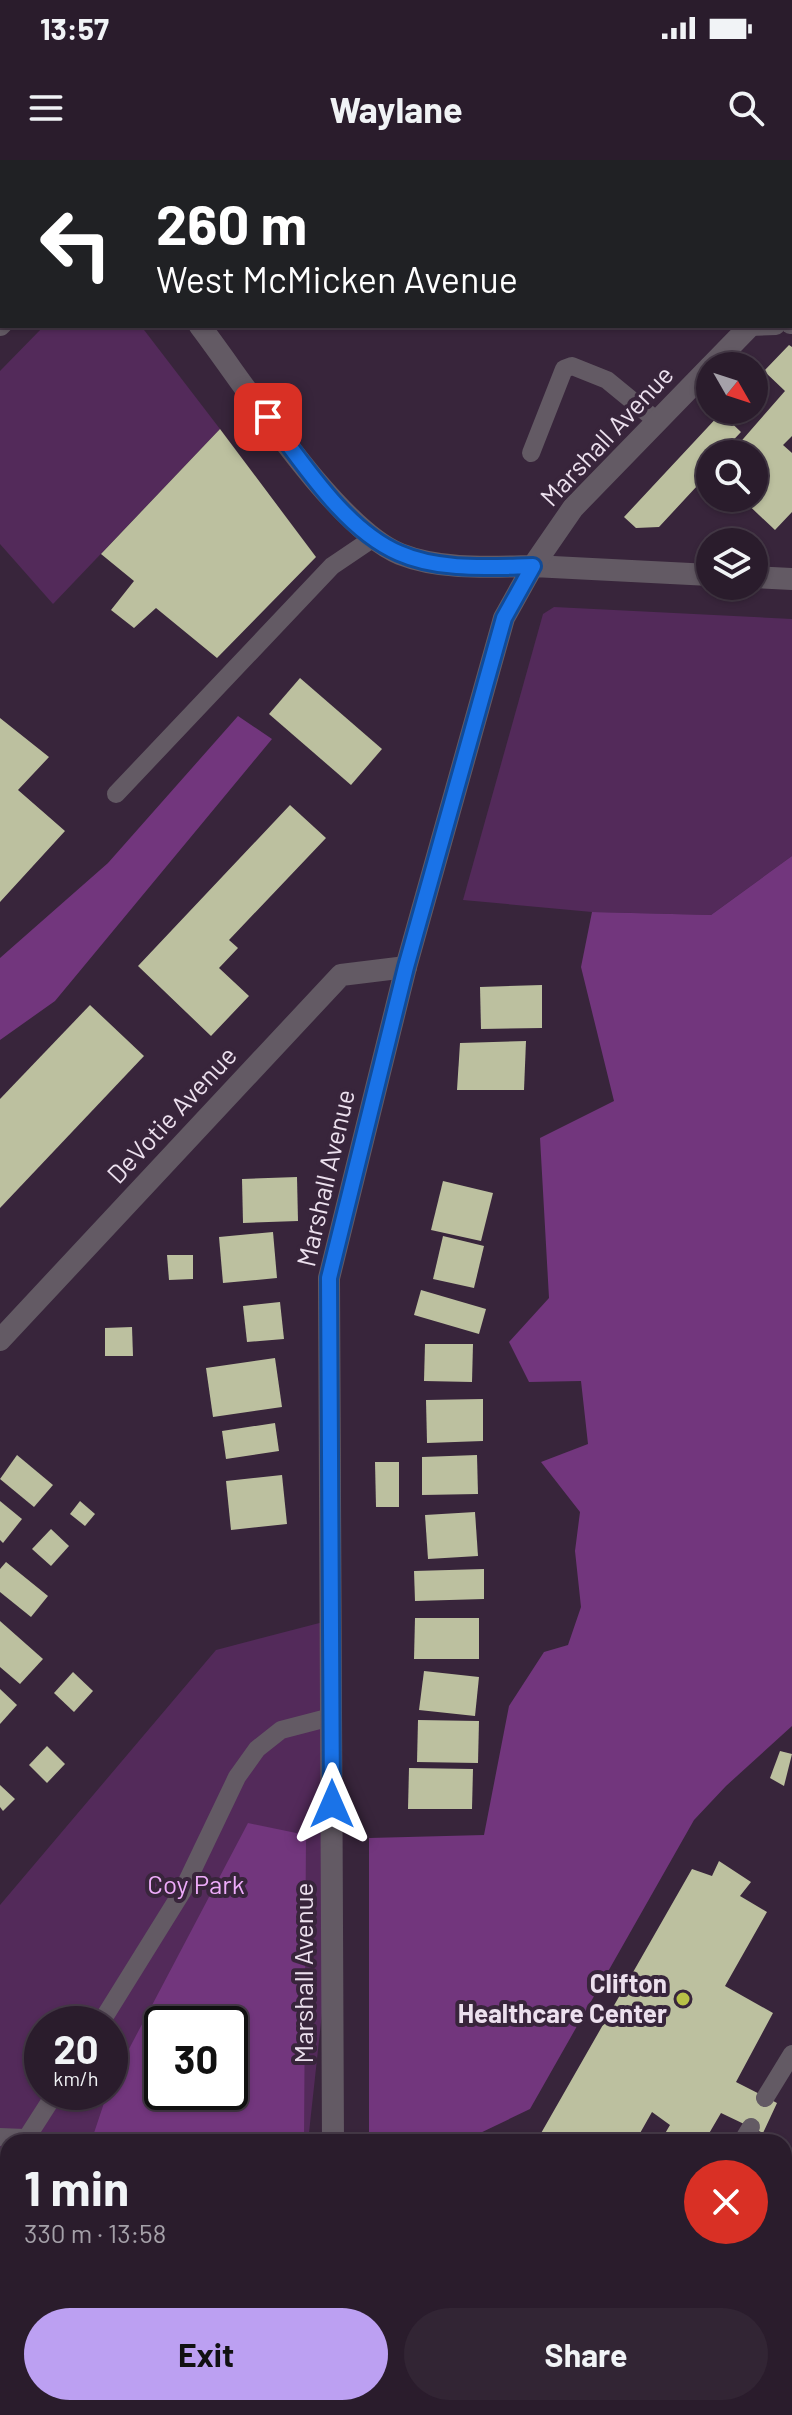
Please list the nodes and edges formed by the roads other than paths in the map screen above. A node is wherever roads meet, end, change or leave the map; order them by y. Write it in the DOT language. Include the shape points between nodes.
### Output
graph roads {
  1 [pos="202,328"];
  2 [pos="749,328"];
  3 [pos="724,352"];
  4 [pos="696,381"];
  5 [pos="657,421"];
  6 [pos="531,453"];
  7 [pos="372,539"];
  8 [pos="533,566"];
  9 [pos="696,574"];
  10 [pos="768,578"];
  11 [pos="792,579"];
  12 [pos="116,794"];
  13 [pos="406,967"];
  14 [pos="0,1340"];
  15 [pos="331,1717"];
  16 [pos="111,2006"];
  17 [pos="792,2054"];
  18 [pos="765,2098"];
  19 [pos="44,2110"];
  20 [pos="29,2134"];
  21 [pos="333,2134"];
  1 -- 7 [label="street" via="320,485"];
  2 -- 3 [label="street, Marshall Avenue"];
  4 -- 5 [label="street, Marshall Avenue"];
  5 -- 6 [label="lane" via="607,380 572,366 564,369"];
  5 -- 8 [label="street, Marshall Avenue" via="573,508"];
  7 -- 8 [label="street" via="436,563"];
  7 -- 12 [label="lane" via="332,566"];
  8 -- 9 [label="street"];
  8 -- 13 [label="street, Marshall Avenue" via="504,618"];
  10 -- 11 [label="street"];
  13 -- 14 [label="street, DeVotie Avenue" via="341,975"];
  13 -- 15 [label="street, Marshall Avenue" via="329,1278"];
  15 -- 16 [label="lane" via="281,1730 257,1749 237,1777 182,1892"];
  15 -- 21 [label="street, Marshall Avenue"];
  17 -- 18 [label="lane"];
  19 -- 20 [label="lane"];
}
